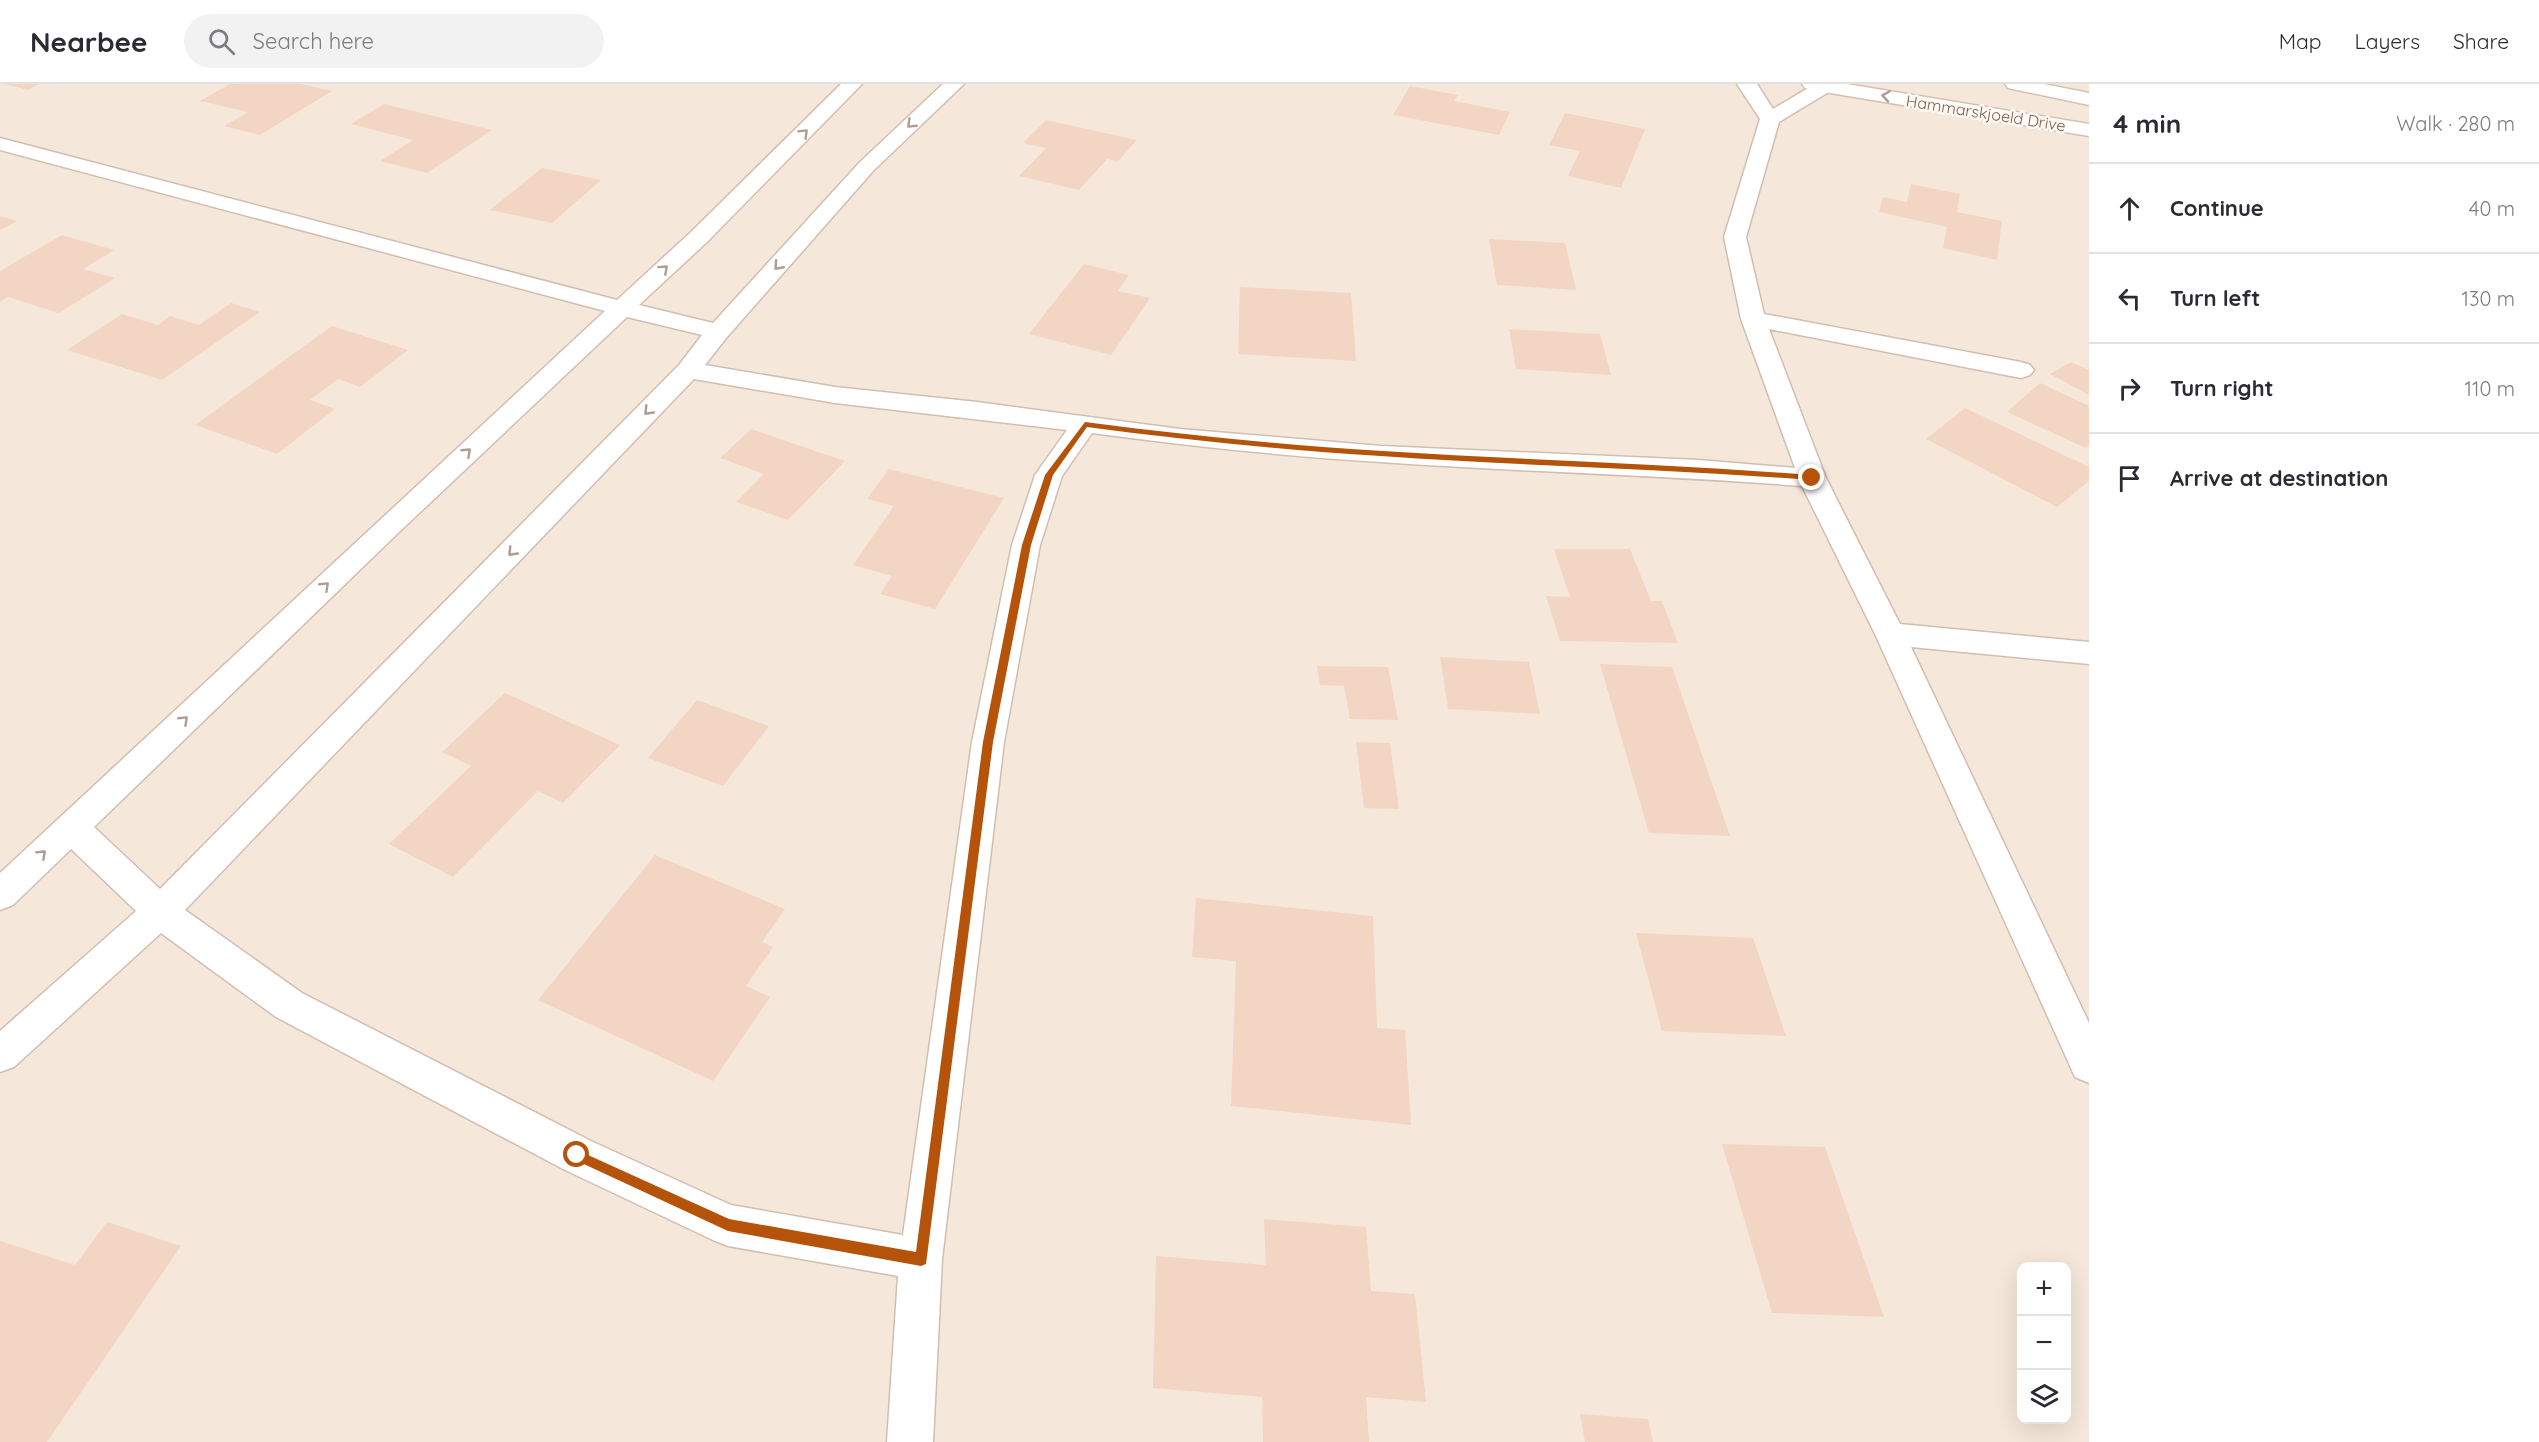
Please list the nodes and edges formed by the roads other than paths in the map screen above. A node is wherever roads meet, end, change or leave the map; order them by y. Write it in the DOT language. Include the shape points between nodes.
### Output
graph roads {
  1 [pos="852,84"];
  2 [pos="954,84"];
  3 [pos="1746,84"];
  4 [pos="2015,84"];
  5 [pos="1819,85"];
  6 [pos="1954,90"];
  7 [pos="2089,99"];
  8 [pos="1939,105"];
  9 [pos="1770,119"];
  10 [pos="2089,130"];
  11 [pos="0,144"];
  12 [pos="621,308"];
  13 [pos="1753,319"];
  14 [pos="718,332"];
  15 [pos="688,370"];
  16 [pos="2021,370"];
  17 [pos="1085,424"];
  18 [pos="1812,478"];
  19 [pos="1890,634"];
  20 [pos="2089,652"];
  21 [pos="71,827"];
  22 [pos="0,895"];
  23 [pos="160,912"];
  24 [pos="0,1055"];
  25 [pos="2089,1065"];
  26 [pos="921,1259"];
  27 [pos="910,1442"];
  12 -- 1 [label="street, one-way" via="699,237"];
  2 -- 14 [label="street, one-way" via="867,166"];
  3 -- 9 [label="street"];
  4 -- 7 [label="street, Hammarskjoeld Drive"];
  8 -- 5 [label="street, Hammarskjoeld Drive, one-way"];
  5 -- 9 [label="street"];
  6 -- 8 [label="street" via="1953,98"];
  8 -- 10 [label="street, Hammarskjoeld Drive"];
  9 -- 13 [label="street" via="1735,237"];
  11 -- 12 [label="street"];
  12 -- 14 [label="street"];
  21 -- 12 [label="street, one-way"];
  13 -- 16 [label="street"];
  13 -- 18 [label="street"];
  14 -- 15 [label="street"];
  15 -- 17 [label="street" via="836,395"];
  15 -- 23 [label="street, one-way"];
  17 -- 18 [label="street" via="1180,437 1381,454"];
  17 -- 26 [label="street" via="1049,475 1026,545 992,719"];
  18 -- 19 [label="street"];
  19 -- 20 [label="street"];
  19 -- 25 [label="street"];
  22 -- 21 [label="street, one-way"];
  21 -- 23 [label="street"];
  23 -- 24 [label="street"];
  23 -- 26 [label="street" via="289,1005 577,1155 728,1225"];
  26 -- 27 [label="street"];
}
